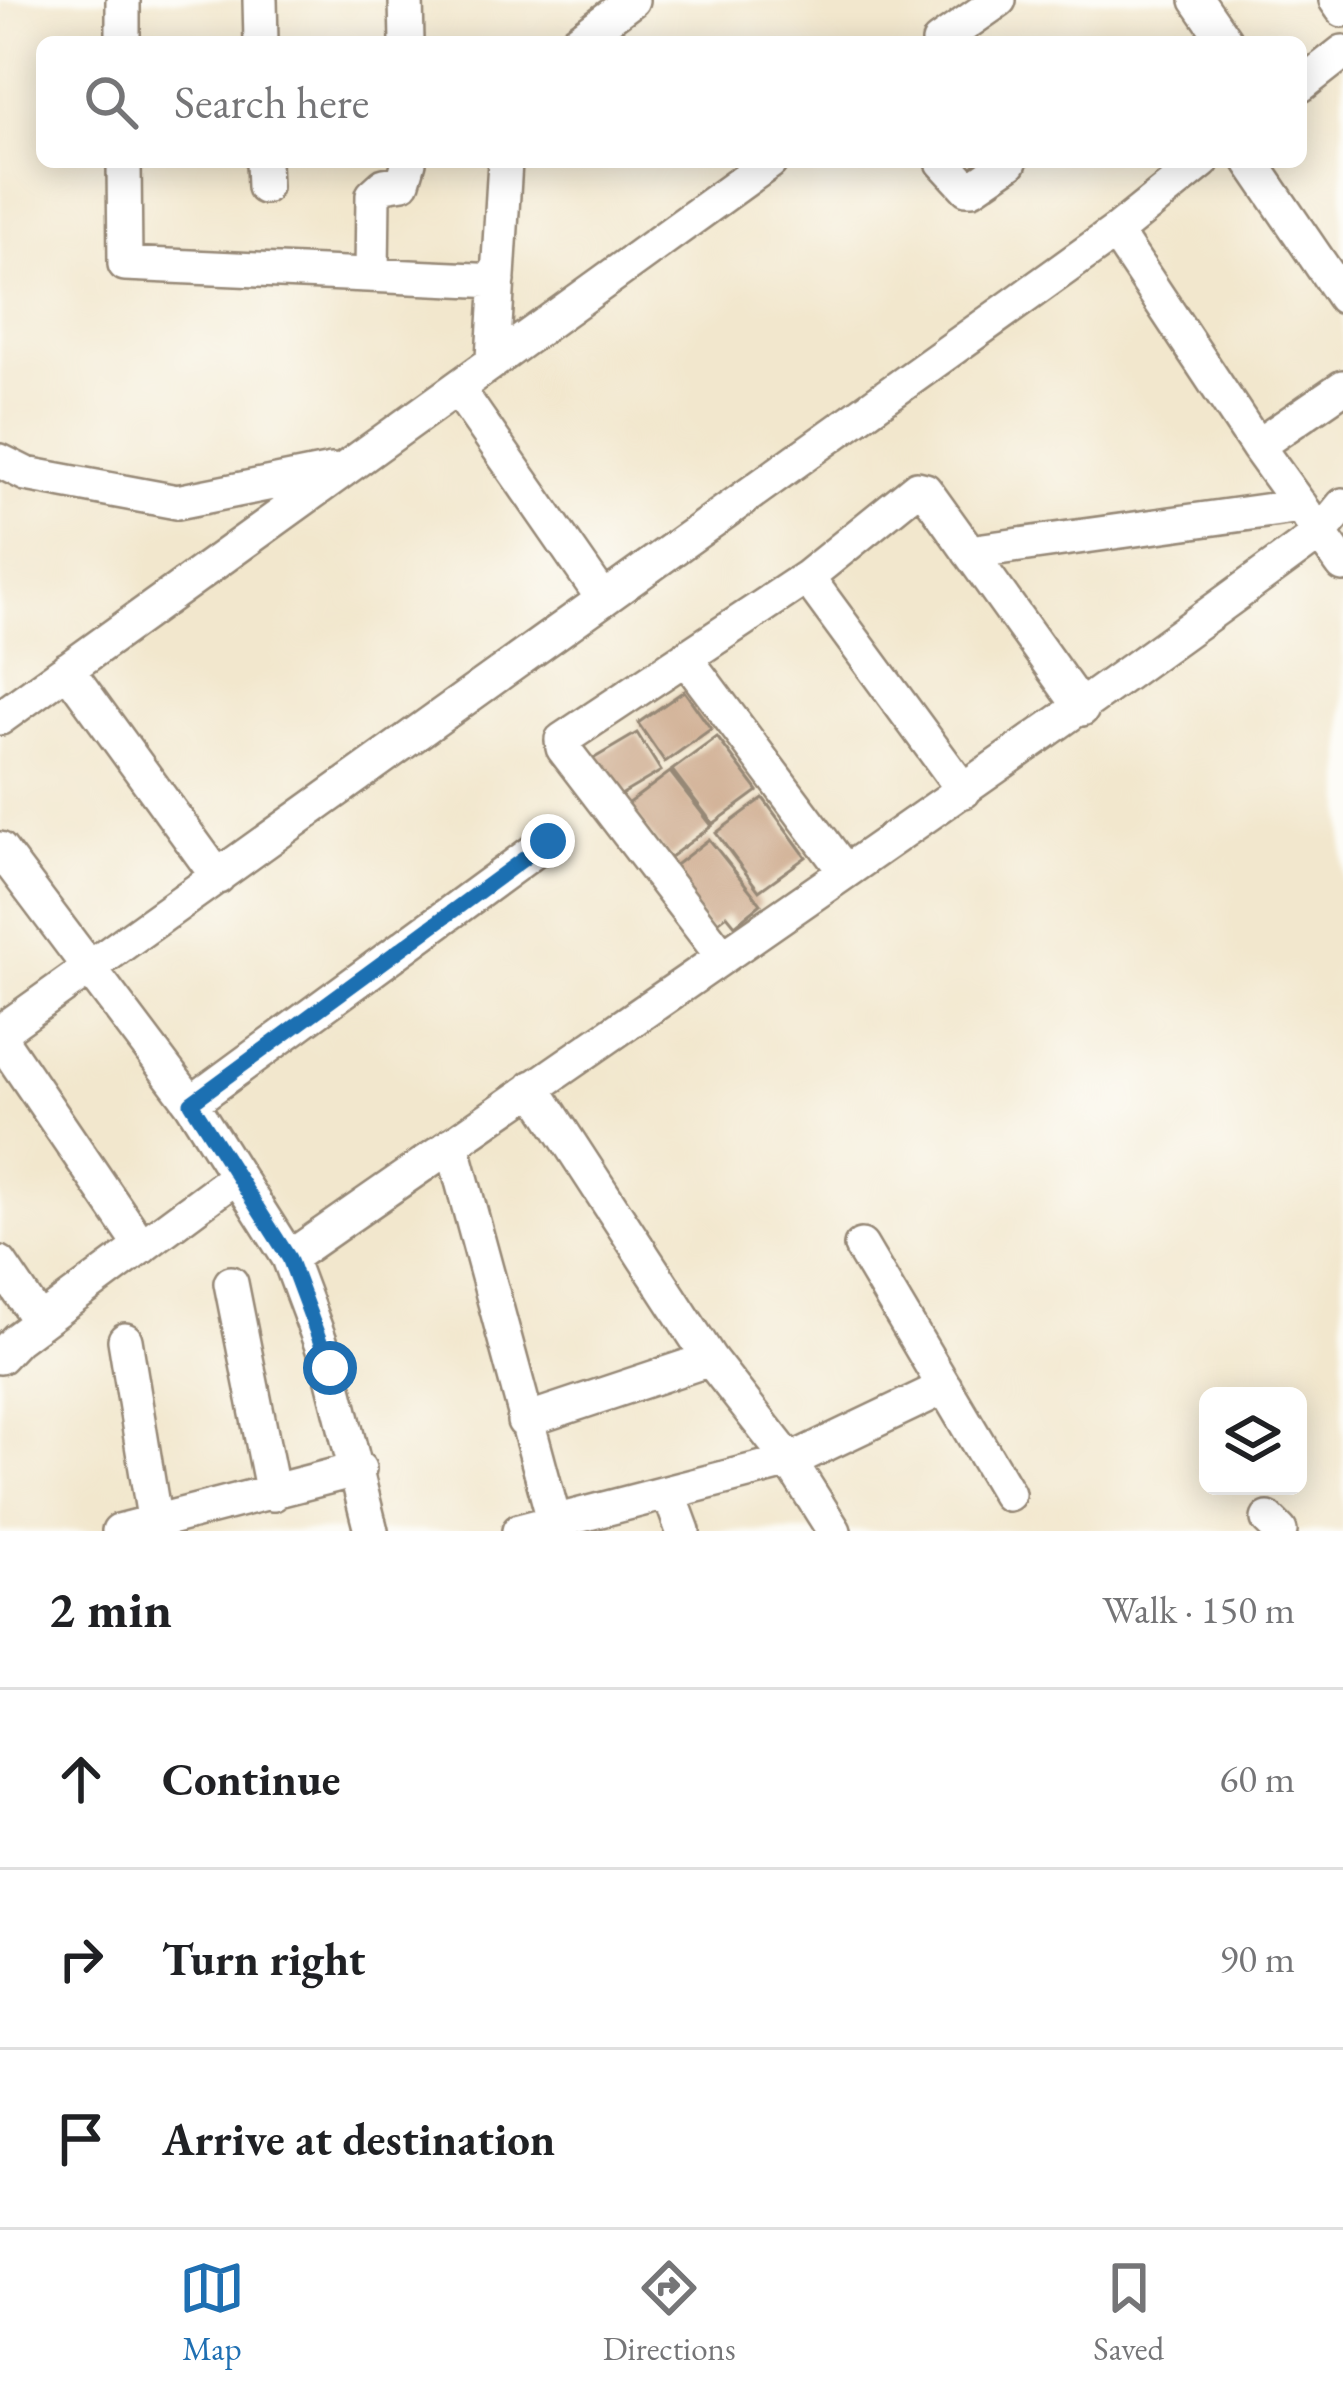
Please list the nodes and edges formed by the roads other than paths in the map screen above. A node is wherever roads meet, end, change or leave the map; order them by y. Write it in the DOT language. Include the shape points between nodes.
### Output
graph roads {
  1 [pos="123,0"];
  2 [pos="260,0"];
  3 [pos="406,0"];
  4 [pos="632,0"];
  5 [pos="999,0"];
  6 [pos="1197,0"];
  7 [pos="1336,0"];
  8 [pos="1343,10"];
  9 [pos="123,36"];
  10 [pos="261,36"];
  11 [pos="407,36"];
  12 [pos="584,36"];
  13 [pos="948,36"];
  14 [pos="1222,36"];
  15 [pos="1343,52"];
  16 [pos="1307,80"];
  17 [pos="124,168"];
  18 [pos="408,168"];
  19 [pos="505,168"];
  20 [pos="762,168"];
  21 [pos="949,168"];
  22 [pos="1001,168"];
  23 [pos="1195,168"];
  24 [pos="1255,168"];
  25 [pos="1115,232"];
  26 [pos="372,275"];
  27 [pos="498,281"];
  28 [pos="1343,297"];
  29 [pos="493,358"];
  30 [pos="1343,387"];
  31 [pos="457,388"];
  32 [pos="1257,446"];
  33 [pos="0,461"];
  34 [pos="340,470"];
  35 [pos="1343,505"];
  36 [pos="1310,520"];
  37 [pos="969,551"];
  38 [pos="1343,565"];
  39 [pos="807,577"];
  40 [pos="602,597"];
  41 [pos="687,660"];
  42 [pos="67,669"];
  43 [pos="1082,709"];
  44 [pos="0,718"];
  45 [pos="964,791"];
  46 [pos="548,841"];
  47 [pos="0,849"];
  48 [pos="844,870"];
  49 [pos="218,877"];
  50 [pos="723,957"];
  51 [pos="90,971"];
  52 [pos="533,1087"];
  53 [pos="191,1103"];
  54 [pos="452,1144"];
  55 [pos="237,1176"];
  56 [pos="861,1246"];
  57 [pos="142,1247"];
  58 [pos="289,1258"];
  59 [pos="0,1263"];
  60 [pos="231,1283"];
  61 [pos="40,1322"];
  62 [pos="125,1340"];
  63 [pos="0,1358"];
  64 [pos="710,1359"];
  65 [pos="945,1387"];
  66 [pos="524,1421"];
  67 [pos="790,1461"];
  68 [pos="359,1468"];
  69 [pos="669,1492"];
  70 [pos="274,1494"];
  71 [pos="1008,1494"];
  72 [pos="155,1524"];
  73 [pos="555,1527"];
  74 [pos="119,1531"];
  75 [pos="371,1531"];
  76 [pos="519,1531"];
  77 [pos="682,1531"];
  78 [pos="834,1531"];
  1 -- 9 [label="street"];
  2 -- 10 [label="street"];
  3 -- 11 [label="street"];
  4 -- 12 [label="street"];
  5 -- 13 [label="street"];
  6 -- 14 [label="street"];
  7 -- 8 [label="street"];
  15 -- 16 [label="street"];
  17 -- 26 [label="street" via="125,264"];
  18 -- 26 [label="street" via="403,182 373,195"];
  19 -- 27 [label="street"];
  20 -- 29 [label="street"];
  21 -- 22 [label="street" via="967,188"];
  23 -- 25 [label="street"];
  24 -- 28 [label="street"];
  25 -- 32 [label="street"];
  25 -- 40 [label="street"];
  26 -- 27 [label="street"];
  27 -- 29 [label="street"];
  29 -- 31 [label="street"];
  30 -- 32 [label="street"];
  31 -- 34 [label="street"];
  31 -- 40 [label="street"];
  32 -- 36 [label="street"];
  33 -- 34 [label="street" via="177,502"];
  34 -- 42 [label="street"];
  35 -- 36 [label="street"];
  36 -- 37 [label="street"];
  36 -- 38 [label="street"];
  36 -- 43 [label="street"];
  37 -- 39 [label="street" via="917,488"];
  37 -- 43 [label="street"];
  39 -- 41 [label="street"];
  39 -- 45 [label="street"];
  40 -- 49 [label="street"];
  41 -- 48 [label="street"];
  41 -- 50 [label="street" via="561,744"];
  42 -- 44 [label="street"];
  42 -- 49 [label="street"];
  43 -- 45 [label="street"];
  45 -- 48 [label="street"];
  46 -- 53 [label="street"];
  47 -- 51 [label="street"];
  48 -- 50 [label="street"];
  49 -- 51 [label="street"];
  50 -- 52 [label="street"];
  51 -- 53 [label="street"];
  51 -- 57 [label="street" via="10,1025 4,1044"];
  52 -- 54 [label="street"];
  52 -- 64 [label="street"];
  53 -- 55 [label="street"];
  54 -- 58 [label="street"];
  54 -- 66 [label="street"];
  55 -- 57 [label="street"];
  55 -- 58 [label="street"];
  56 -- 65 [label="street"];
  57 -- 61 [label="street"];
  58 -- 68 [label="street"];
  59 -- 61 [label="street"];
  60 -- 70 [label="street"];
  61 -- 63 [label="street"];
  62 -- 72 [label="street"];
  64 -- 66 [label="street"];
  64 -- 67 [label="street"];
  65 -- 67 [label="street"];
  65 -- 71 [label="street"];
  66 -- 73 [label="street"];
  67 -- 69 [label="street"];
  67 -- 78 [label="street"];
  68 -- 70 [label="street"];
  68 -- 75 [label="street"];
  69 -- 73 [label="street"];
  69 -- 77 [label="street"];
  70 -- 72 [label="street"];
  72 -- 74 [label="street"];
  73 -- 76 [label="street"];
}
